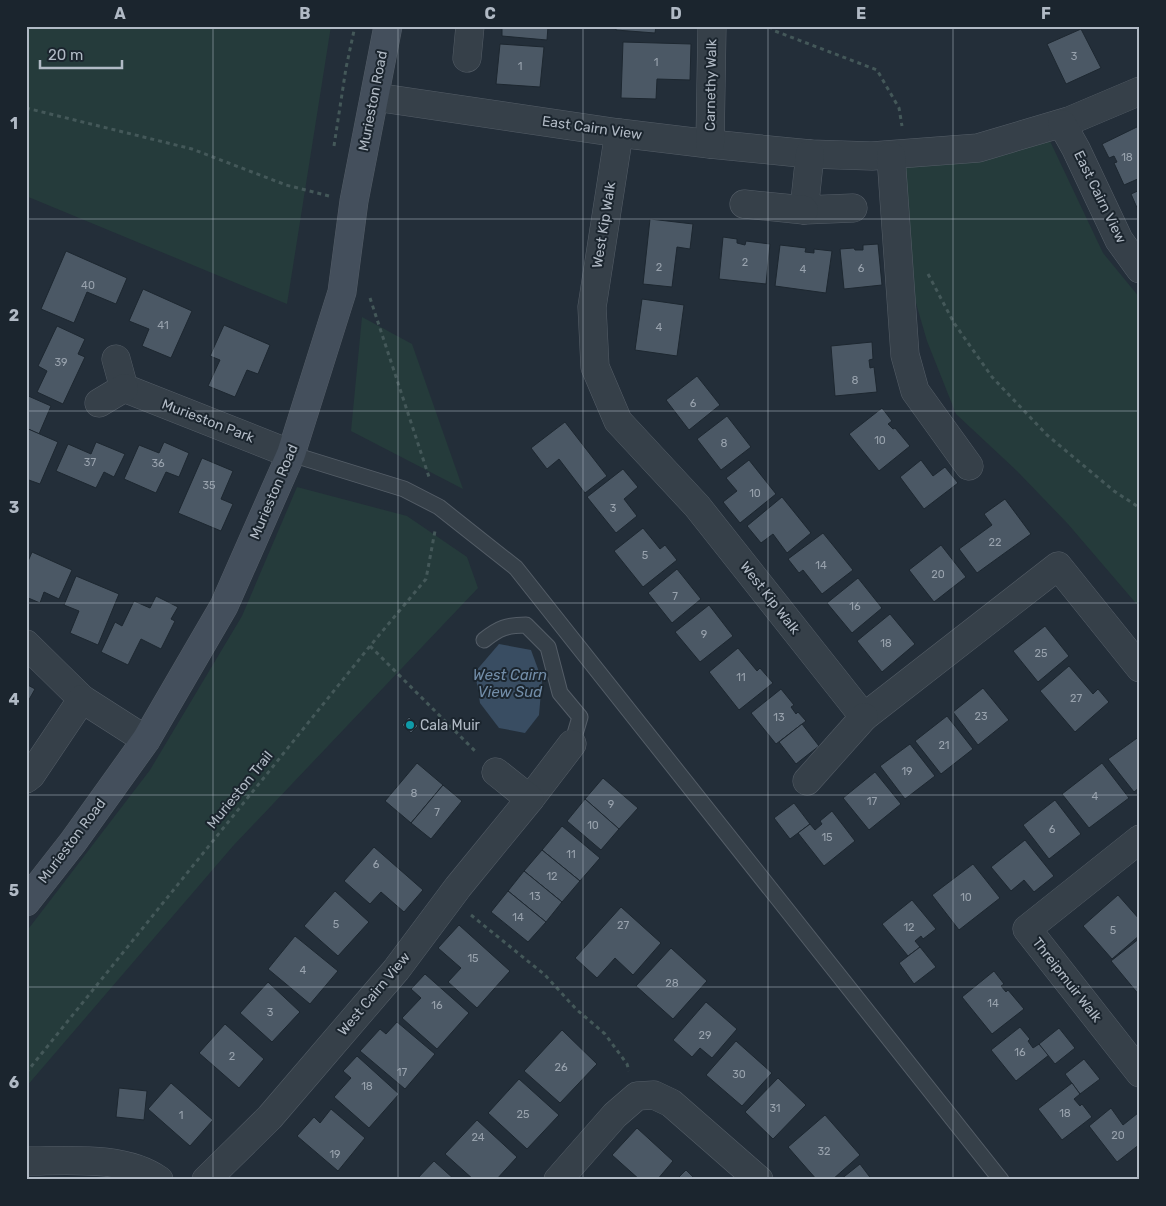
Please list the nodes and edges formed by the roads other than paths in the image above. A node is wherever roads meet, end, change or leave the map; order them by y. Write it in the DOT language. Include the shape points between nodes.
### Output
graph roads {
  1 [pos="388,26"];
  2 [pos="470,26"];
  3 [pos="712,26"];
  4 [pos="467,58"];
  5 [pos="1140,91"];
  6 [pos="375,97"];
  7 [pos="1062,124"];
  8 [pos="619,133"];
  9 [pos="710,144"];
  10 [pos="810,154"];
  11 [pos="899,155"];
  12 [pos="744,204"];
  13 [pos="853,208"];
  14 [pos="804,210"];
  15 [pos="1140,269"];
  16 [pos="116,359"];
  17 [pos="124,388"];
  18 [pos="99,403"];
  19 [pos="292,454"];
  20 [pos="969,466"];
  21 [pos="484,640"];
  22 [pos="26,644"];
  23 [pos="1140,668"];
  24 [pos="82,699"];
  25 [pos="864,717"];
  26 [pos="146,740"];
  27 [pos="572,744"];
  28 [pos="496,772"];
  29 [pos="26,779"];
  30 [pos="807,781"];
  31 [pos="530,799"];
  32 [pos="1140,839"];
  33 [pos="26,902"];
  34 [pos="1140,1073"];
  35 [pos="26,1161"];
  36 [pos="159,1180"];
  37 [pos="206,1180"];
  38 [pos="558,1180"];
  39 [pos="759,1180"];
  40 [pos="1001,1180"];
  1 -- 6 [label="street, Murieston Road"];
  2 -- 4 [label="street"];
  3 -- 9 [label="street, Carnethy Walk"];
  5 -- 7 [label="street, East Cairn View"];
  6 -- 8 [label="street, East Cairn View"];
  6 -- 19 [label="street, Murieston Road" via="354,201 342,292"];
  7 -- 11 [label="street, East Cairn View" via="978,148"];
  7 -- 15 [label="street, East Cairn View" via="1119,240"];
  8 -- 9 [label="street, East Cairn View"];
  8 -- 25 [label="street, West Kip Walk" via="592,307 595,367 618,421 697,506"];
  9 -- 10 [label="street, East Cairn View"];
  10 -- 11 [label="street, East Cairn View"];
  10 -- 14 [label="street"];
  11 -- 20 [label="street" via="905,355 915,391"];
  12 -- 14 [label="street"];
  13 -- 14 [label="street"];
  16 -- 17 [label="street"];
  17 -- 18 [label="street"];
  17 -- 19 [label="street, Murieston Park"];
  19 -- 26 [label="street, Murieston Road" via="224,606"];
  19 -- 40 [label="lane" via="404,489 439,507 516,568"];
  21 -- 27 [label="lane" via="511,625 526,625 548,647 560,693 580,717"];
  22 -- 24 [label="street"];
  23 -- 25 [label="street" via="1058,566"];
  24 -- 26 [label="street"];
  24 -- 29 [label="street"];
  25 -- 30 [label="street"];
  26 -- 33 [label="street, Murieston Road"];
  27 -- 31 [label="street, West Cairn View"];
  28 -- 31 [label="street"];
  31 -- 37 [label="street, West Cairn View" via="396,970 276,1109"];
  32 -- 34 [label="street, Threipmuir Walk" via="1027,929"];
  35 -- 36 [label="street" via="127,1165"];
  38 -- 39 [label="street" via="615,1115 637,1096 654,1094 671,1103"];
}
